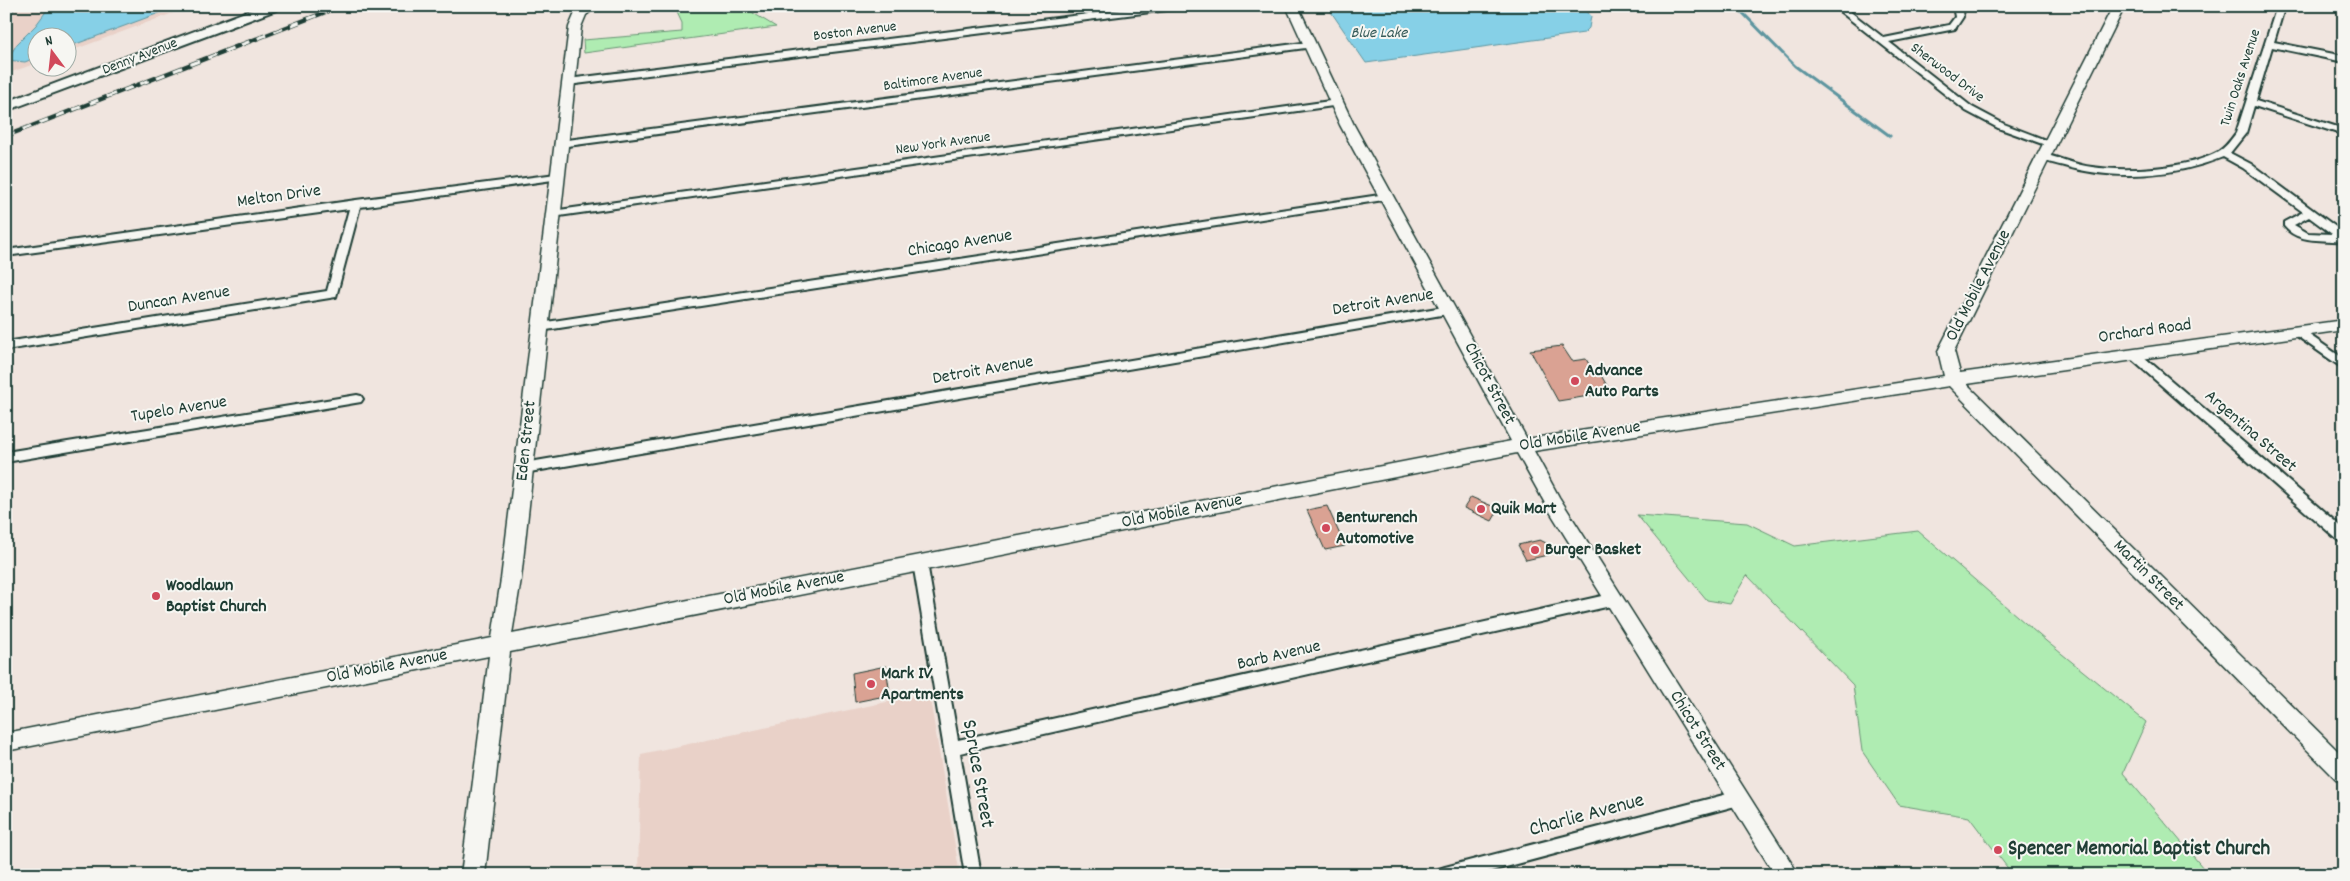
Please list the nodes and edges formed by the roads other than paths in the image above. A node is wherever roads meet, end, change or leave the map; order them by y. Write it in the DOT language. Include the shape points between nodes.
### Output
graph roads {
  1 [pos="9,6"];
  2 [pos="237,6"];
  3 [pos="274,6"];
  4 [pos="1174,6"];
  5 [pos="1292,6"];
  6 [pos="1837,6"];
  7 [pos="1957,6"];
  8 [pos="2119,6"];
  9 [pos="2283,6"];
  10 [pos="588,8"];
  11 [pos="6,10"];
  12 [pos="1882,41"];
  13 [pos="2270,41"];
  14 [pos="1310,46"];
  15 [pos="2344,52"];
  16 [pos="2344,59"];
  17 [pos="568,82"];
  18 [pos="6,92"];
  19 [pos="2250,102"];
  20 [pos="1337,103"];
  21 [pos="6,107"];
  22 [pos="2344,132"];
  23 [pos="560,144"];
  24 [pos="2051,144"];
  25 [pos="2223,153"];
  26 [pos="2044,157"];
  27 [pos="556,177"];
  28 [pos="1386,197"];
  29 [pos="356,204"];
  30 [pos="2310,213"];
  31 [pos="552,214"];
  32 [pos="2344,238"];
  33 [pos="6,253"];
  34 [pos="1449,310"];
  35 [pos="2344,325"];
  36 [pos="540,327"];
  37 [pos="2298,331"];
  38 [pos="6,346"];
  39 [pos="2133,354"];
  40 [pos="2344,366"];
  41 [pos="1953,380"];
  42 [pos="357,399"];
  43 [pos="1522,446"];
  44 [pos="6,457"];
  45 [pos="524,468"];
  46 [pos="2344,537"];
  47 [pos="920,563"];
  48 [pos="1615,600"];
  49 [pos="501,644"];
  50 [pos="6,742"];
  51 [pos="951,748"];
  52 [pos="2344,772"];
  53 [pos="1739,798"];
  54 [pos="473,875"];
  55 [pos="973,875"];
  56 [pos="1445,875"];
  57 [pos="1788,875"];
  1 -- 11 [label="main road"];
  2 -- 18 [label="main road"];
  3 -- 21 [label="main road, Denny Avenue"];
  4 -- 17 [label="street, Boston Avenue"];
  5 -- 14 [label="main road, Chicot Street"];
  6 -- 12 [label="street, Sherwood Drive"];
  7 -- 12 [label="street" via="1959,17 1952,27"];
  8 -- 24 [label="main road, Old Mobile Avenue"];
  9 -- 13 [label="street, Twin Oaks Avenue"];
  10 -- 17 [label="main road, Eden Street" via="578,18 575,27"];
  12 -- 24 [label="street, Sherwood Drive" via="1977,114"];
  13 -- 15 [label="street"];
  13 -- 16 [label="street"];
  13 -- 19 [label="street, Twin Oaks Avenue"];
  14 -- 20 [label="main road, Chicot Street"];
  14 -- 23 [label="street, Baltimore Avenue"];
  17 -- 23 [label="main road, Eden Street"];
  19 -- 22 [label="street"];
  19 -- 25 [label="street, Twin Oaks Avenue" via="2241,133"];
  20 -- 28 [label="main road, Chicot Street"];
  20 -- 31 [label="street, New York Avenue"];
  23 -- 27 [label="main road, Eden Street"];
  24 -- 26 [label="main road, Old Mobile Avenue"];
  25 -- 26 [label="street, Twin Oaks Avenue" via="2194,164 2121,172 2094,170"];
  25 -- 30 [label="street" via="2247,166"];
  26 -- 41 [label="main road, Old Mobile Avenue" via="1946,351"];
  27 -- 29 [label="street, Melton Drive"];
  27 -- 31 [label="main road, Eden Street"];
  28 -- 34 [label="main road, Chicot Street"];
  28 -- 36 [label="street, Chicago Avenue"];
  29 -- 33 [label="street, Melton Drive"];
  29 -- 38 [label="street, Duncan Avenue" via="332,294"];
  30 -- 32 [label="street"];
  30 -- 32 [label="street" via="2289,222 2288,226 2307,237"];
  31 -- 36 [label="main road, Eden Street"];
  34 -- 43 [label="main road, Chicot Street"];
  34 -- 45 [label="street, Detroit Avenue"];
  35 -- 37 [label="main road, Orchard Road"];
  36 -- 45 [label="main road, Eden Street"];
  37 -- 39 [label="main road, Orchard Road"];
  37 -- 40 [label="street"];
  39 -- 41 [label="main road, Orchard Road"];
  39 -- 46 [label="street, Argentina Street"];
  41 -- 43 [label="main road, Old Mobile Avenue"];
  41 -- 52 [label="main road, Martin Street"];
  42 -- 44 [label="street, Tupelo Avenue"];
  43 -- 47 [label="main road, Old Mobile Avenue"];
  43 -- 48 [label="main road, Chicot Street"];
  45 -- 49 [label="main road, Eden Street"];
  47 -- 49 [label="main road, Old Mobile Avenue"];
  47 -- 51 [label="street, Spruce Street"];
  48 -- 51 [label="street, Barb Avenue"];
  48 -- 53 [label="main road, Chicot Street"];
  49 -- 50 [label="main road, Old Mobile Avenue"];
  49 -- 54 [label="main road, Eden Street"];
  51 -- 55 [label="street, Spruce Street"];
  53 -- 56 [label="street, Charlie Avenue"];
  53 -- 57 [label="main road, Chicot Street"];
}
